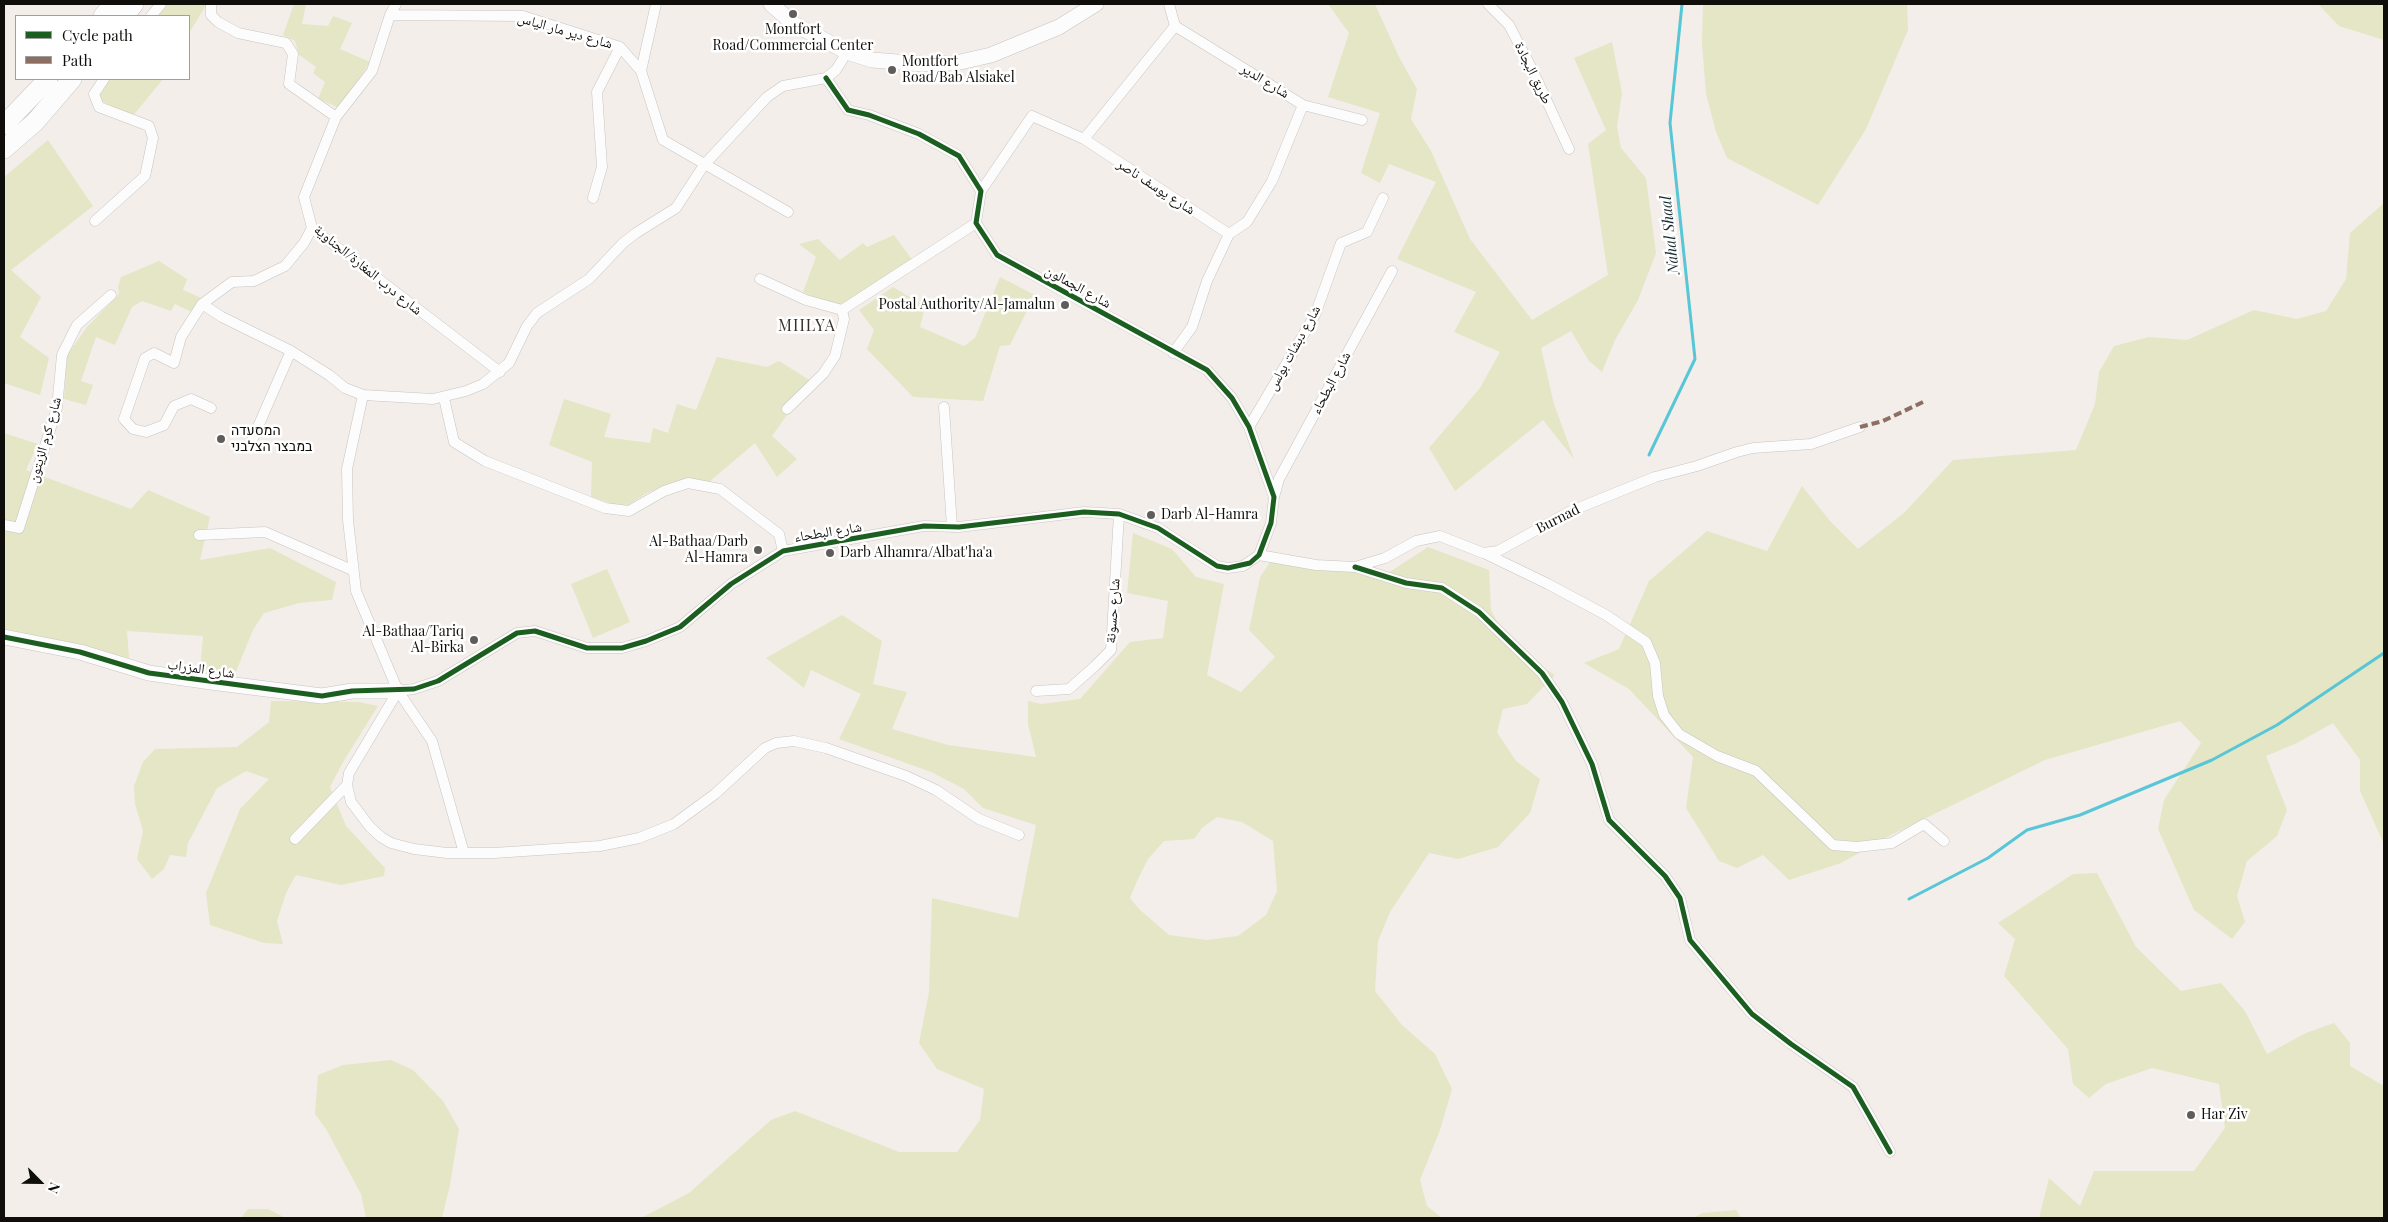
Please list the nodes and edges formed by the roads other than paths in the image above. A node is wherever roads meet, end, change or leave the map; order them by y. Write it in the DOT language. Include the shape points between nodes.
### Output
graph roads {
  1 [pos="114,4"];
  2 [pos="134,4"];
  3 [pos="161,4"];
  4 [pos="211,4"];
  5 [pos="396,4"];
  6 [pos="656,4"];
  7 [pos="772,4"];
  8 [pos="1096,4"];
  9 [pos="1169,4"];
  10 [pos="1488,4"];
  11 [pos="105,15"];
  12 [pos="125,15"];
  13 [pos="152,15"];
  14 [pos="390,15"];
  15 [pos="1175,26"];
  16 [pos="620,47"];
  17 [pos="848,52"];
  18 [pos="641,71"];
  19 [pos="826,78"];
  20 [pos="47,80"];
  21 [pos="71,80"];
  22 [pos="103,80"];
  23 [pos="1303,105"];
  24 [pos="336,116"];
  25 [pos="1362,120"];
  26 [pos="4,125"];
  27 [pos="1084,139"];
  28 [pos="4,149"];
  29 [pos="1569,149"];
  30 [pos="704,165"];
  31 [pos="981,191"];
  32 [pos="593,198"];
  33 [pos="1383,198"];
  34 [pos="788,212"];
  35 [pos="95,221"];
  36 [pos="976,223"];
  37 [pos="312,228"];
  38 [pos="1229,234"];
  39 [pos="1392,271"];
  40 [pos="760,279"];
  41 [pos="111,296"];
  42 [pos="202,304"];
  43 [pos="842,310"];
  44 [pos="291,350"];
  45 [pos="1173,353"];
  46 [pos="500,372"];
  47 [pos="363,395"];
  48 [pos="444,398"];
  49 [pos="944,407"];
  50 [pos="211,408"];
  51 [pos="787,410"];
  52 [pos="1249,427"];
  53 [pos="1860,427"];
  54 [pos="250,444"];
  55 [pos="1274,497"];
  56 [pos="1119,514"];
  57 [pos="4,525"];
  58 [pos="952,527"];
  59 [pos="200,535"];
  60 [pos="783,551"];
  61 [pos="1483,553"];
  62 [pos="1259,555"];
  63 [pos="1355,567"];
  64 [pos="352,570"];
  65 [pos="4,637"];
  66 [pos="398,691"];
  67 [pos="1036,691"];
  68 [pos="347,785"];
  69 [pos="1019,835"];
  70 [pos="295,839"];
  71 [pos="1944,841"];
  72 [pos="464,853"];
  73 [pos="1890,1152"];
  1 -- 11 [label="highway"];
  2 -- 12 [label="highway"];
  3 -- 13 [label="street"];
  4 -- 24 [label="street" via="211,14 231,30 286,43 293,54 289,84"];
  5 -- 14 [label="street, شارع درب المغارة/الجناوية"];
  6 -- 18 [label="street"];
  7 -- 17 [label="street" via="794,24"];
  8 -- 17 [label="street" via="1059,28 975,60 923,64 872,60"];
  9 -- 15 [label="street"];
  10 -- 29 [label="street, طريق البجادة" via="1509,25"];
  14 -- 16 [label="street, شارع دير مار الياس" via="523,16"];
  14 -- 24 [label="street, شارع درب المغارة/الجناوية" via="372,71"];
  15 -- 23 [label="street, شارع الدير"];
  15 -- 27 [label="street"];
  16 -- 18 [label="street, شارع دير مار الياس"];
  16 -- 32 [label="street, شارع دير مار الياس" via="597,92 602,167"];
  17 -- 19 [label="street"];
  18 -- 30 [label="street" via="663,140"];
  19 -- 30 [label="street" via="783,86 767,97"];
  19 -- 31 [label="street" via="848,110 919,134 959,156"];
  20 -- 26 [label="highway"];
  21 -- 28 [label="highway" via="35,122"];
  22 -- 35 [label="street" via="94,94 99,107 149,126 152,138 145,176"];
  23 -- 25 [label="street, شارع الدير"];
  23 -- 38 [label="street" via="1272,181 1247,222"];
  24 -- 37 [label="street, شارع درب المغارة/الجناوية" via="304,197"];
  27 -- 31 [label="street, شارع يوسف ناصر" via="1032,116"];
  27 -- 38 [label="street, شارع يوسف ناصر"];
  30 -- 34 [label="street"];
  30 -- 46 [label="street" via="676,208 636,233 588,279 538,313 527,326 509,363"];
  31 -- 36 [label="street"];
  33 -- 52 [label="street, شارع دبشات بولس" via="1367,232 1341,243 1315,314"];
  36 -- 43 [label="street"];
  36 -- 45 [label="street, شارع الجمالون" via="996,255"];
  37 -- 42 [label="street" via="285,266 254,281 232,282"];
  37 -- 46 [label="street, شارع درب المغارة/الجناوية"];
  38 -- 45 [label="street" via="1207,281 1192,327"];
  39 -- 55 [label="street, شارع البطحاء" via="1279,479"];
  40 -- 43 [label="street" via="806,300"];
  41 -- 57 [label="street, شارع كرم الزيتون" via="78,326 62,355 57,408 19,528"];
  42 -- 44 [label="street"];
  42 -- 50 [label="street" via="181,337 174,363 154,353 145,358 124,419 133,429 146,432 164,425 174,406 191,399"];
  43 -- 51 [label="street" via="844,319 835,356 823,374"];
  44 -- 47 [label="street" via="345,388"];
  44 -- 54 [label="street"];
  45 -- 52 [label="street, شارع الجمالون" via="1207,370 1232,398"];
  46 -- 48 [label="street" via="483,384"];
  47 -- 48 [label="street"];
  47 -- 64 [label="street" via="347,469"];
  48 -- 60 [label="street" via="454,442 485,461 605,508 629,512 664,491 688,483 720,488 779,534"];
  49 -- 58 [label="street"];
  52 -- 55 [label="street, شارع الجمالون"];
  53 -- 61 [label="street, Burnad" via="1811,444 1736,452 1655,477 1571,511 1498,551"];
  55 -- 62 [label="street, شارع الجمالون" via="1271,523"];
  56 -- 58 [label="street, شارع البطحاء" via="1084,512"];
  56 -- 62 [label="street, شارع البطحاء" via="1158,528 1217,566 1243,566"];
  56 -- 67 [label="street, شارع حسونة" via="1111,650 1069,688"];
  58 -- 60 [label="street, شارع البطحاء" via="924,526"];
  59 -- 64 [label="street" via="265,532"];
  60 -- 66 [label="street, شارع البطحاء" via="731,584 680,627 646,641 622,648 586,648 535,631 517,632 438,681"];
  61 -- 63 [label="street" via="1440,536 1416,541 1385,558"];
  61 -- 71 [label="street" via="1606,615 1646,642 1655,663 1658,696 1664,715 1679,734 1717,756 1756,771 1833,845 1857,848 1892,843 1924,824"];
  62 -- 63 [label="street" via="1316,565"];
  63 -- 73 [label="street" via="1406,583 1442,588 1479,612 1542,672 1562,702 1592,764 1609,820 1665,876 1680,898 1690,940 1752,1014 1853,1087"];
  64 -- 66 [label="street" via="356,591"];
  65 -- 66 [label="street, شارع المزراب" via="80,652 150,672 211,682 322,696 352,691"];
  66 -- 68 [label="street" via="349,773"];
  66 -- 72 [label="street" via="432,741"];
  68 -- 70 [label="street"];
  68 -- 72 [label="street" via="351,802 370,827 386,840 414,849"];
  69 -- 72 [label="street" via="979,819 936,790 906,776 826,748 794,741 765,748 687,816 639,838 600,846"];
}
